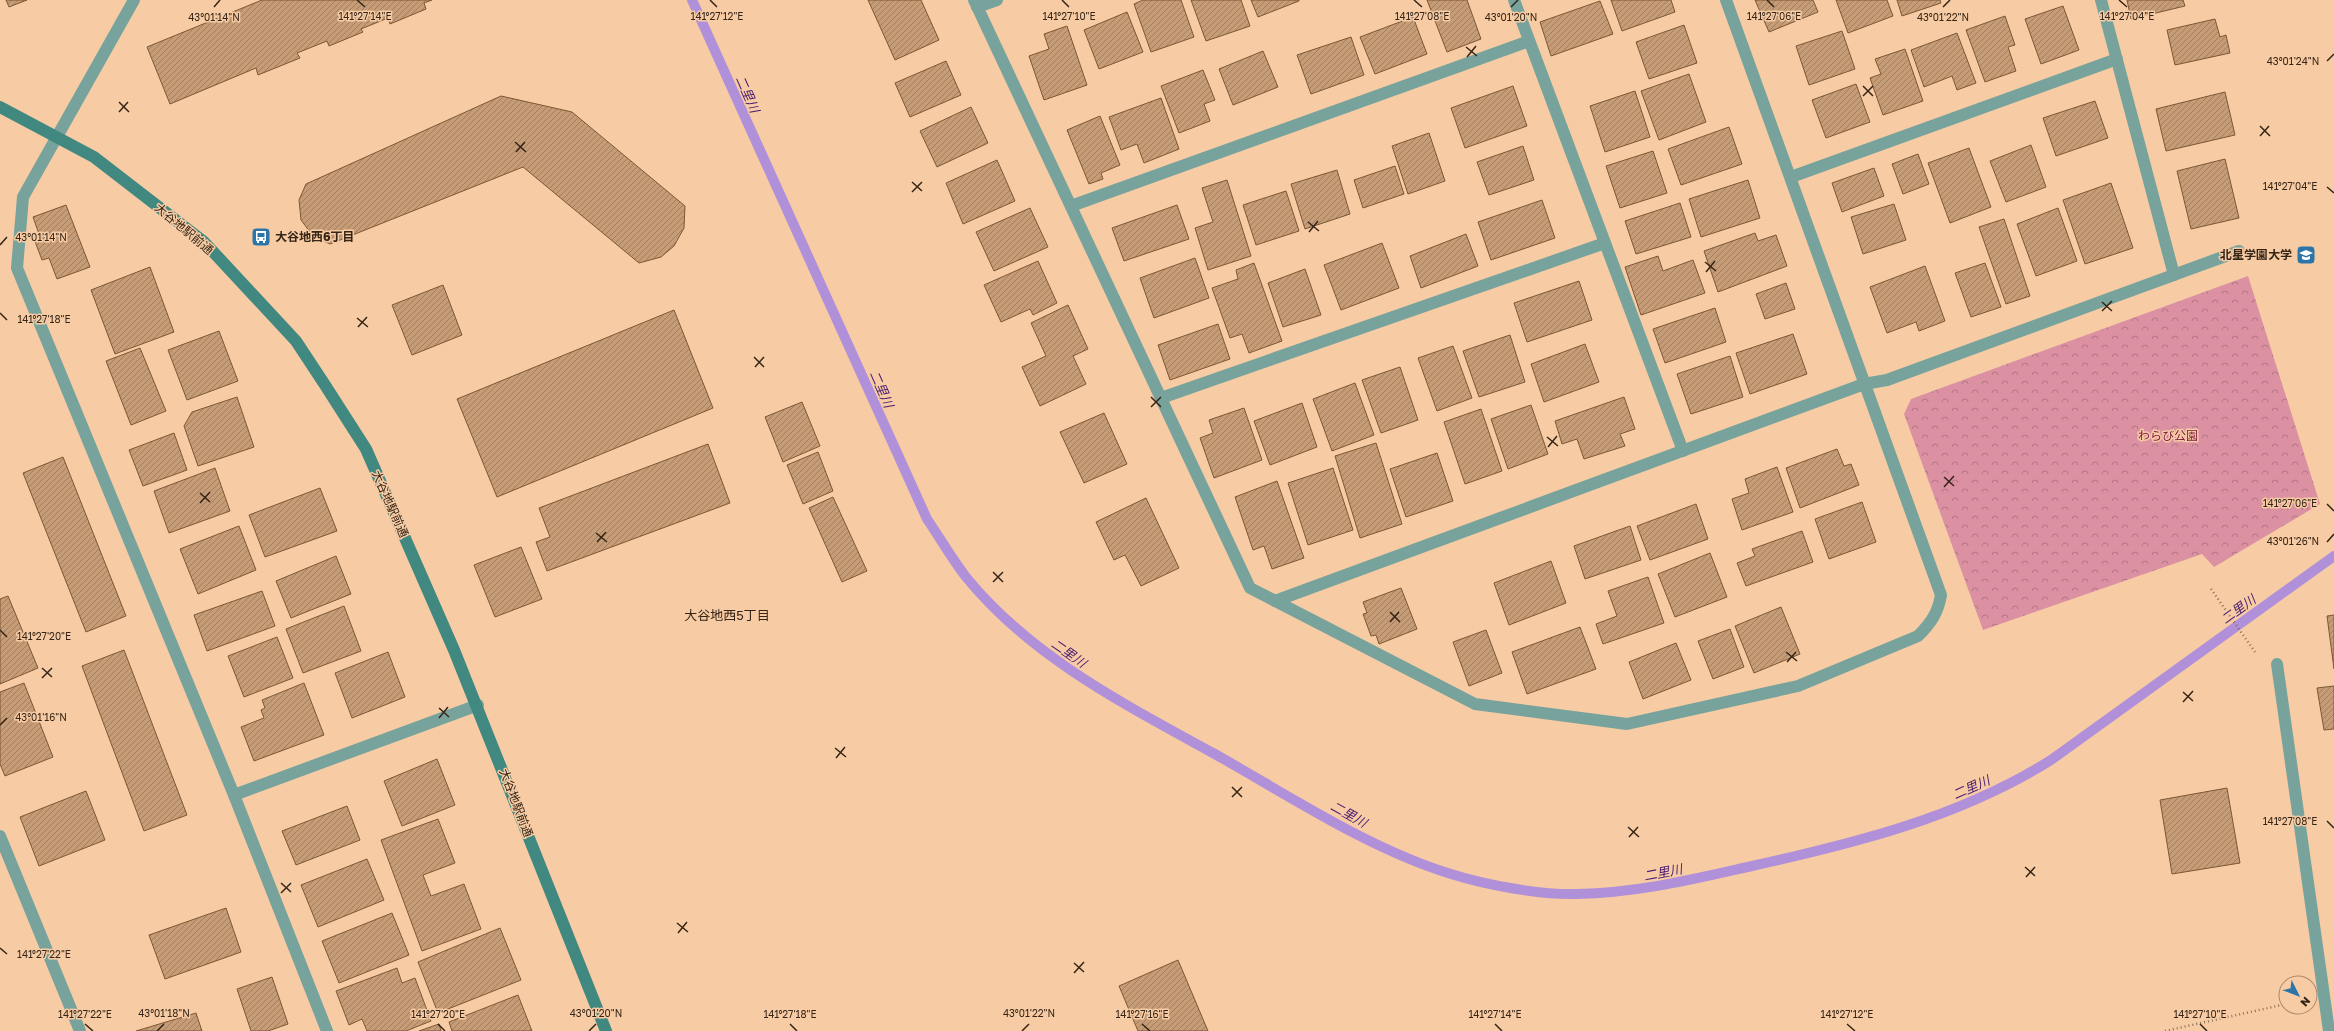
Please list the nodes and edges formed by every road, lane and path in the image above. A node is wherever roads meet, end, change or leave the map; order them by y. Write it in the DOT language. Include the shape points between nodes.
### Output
graph roads {
  1 [pos="134,0"];
  2 [pos="996,0"];
  3 [pos="1514,0"];
  4 [pos="1726,0"];
  5 [pos="2101,0"];
  6 [pos="976,3"];
  7 [pos="1529,40"];
  8 [pos="2117,59"];
  9 [pos="0,107"];
  10 [pos="56,136"];
  11 [pos="1791,178"];
  12 [pos="1071,206"];
  13 [pos="1605,244"];
  14 [pos="2239,251"];
  15 [pos="2174,275"];
  16 [pos="1864,384"];
  17 [pos="1161,398"];
  18 [pos="1683,451"];
  19 [pos="2211,589"];
  20 [pos="1275,601"];
  21 [pos="2258,655"];
  22 [pos="2277,664"];
  23 [pos="478,705"];
  24 [pos="234,795"];
  25 [pos="0,836"];
  26 [pos="2278,1006"];
  27 [pos="80,1031"];
  28 [pos="328,1031"];
  29 [pos="606,1031"];
  30 [pos="2165,1031"];
  31 [pos="2329,1031"];
  1 -- 10 [label="street"];
  2 -- 6 [label="street"];
  3 -- 7 [label="street"];
  4 -- 11 [label="street"];
  5 -- 8 [label="street"];
  6 -- 12 [label="street"];
  7 -- 12 [label="street"];
  7 -- 13 [label="street"];
  8 -- 11 [label="street"];
  8 -- 15 [label="street"];
  9 -- 10 [label="street, 大谷地駅前通"];
  10 -- 23 [label="street, 大谷地駅前通" via="94,158 204,242 296,341 366,449"];
  10 -- 24 [label="street" via="23,197 17,268"];
  11 -- 16 [label="street"];
  12 -- 17 [label="street"];
  13 -- 17 [label="street"];
  13 -- 18 [label="street"];
  14 -- 15 [label="street"];
  15 -- 16 [label="street" via="1887,380"];
  16 -- 18 [label="street"];
  16 -- 20 [label="street" via="1941,595 1938,610 1931,623 1918,636 1798,686 1627,724 1475,704"];
  17 -- 20 [label="street" via="1250,588"];
  18 -- 20 [label="street"];
  19 -- 21 [label="path"];
  22 -- 31 [label="street"];
  23 -- 24 [label="street"];
  23 -- 29 [label="street, 大谷地駅前通"];
  24 -- 28 [label="street"];
  25 -- 27 [label="street"];
  26 -- 30 [label="path"];
}
